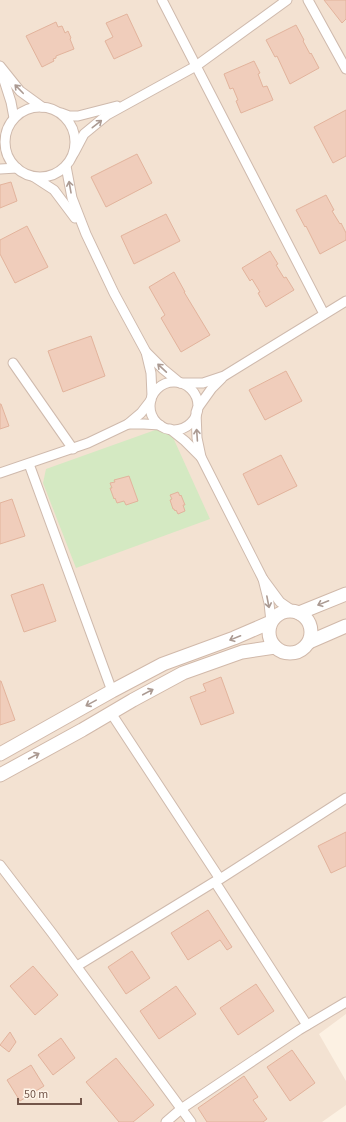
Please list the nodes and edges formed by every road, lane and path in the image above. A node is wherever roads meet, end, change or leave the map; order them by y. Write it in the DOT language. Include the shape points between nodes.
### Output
graph roads {
  1 [pos="162,0"];
  2 [pos="287,0"];
  3 [pos="308,0"];
  4 [pos="196,66"];
  5 [pos="0,67"];
  6 [pos="346,69"];
  7 [pos="128,104"];
  8 [pos="42,107"];
  9 [pos="60,113"];
  10 [pos="14,118"];
  11 [pos="3,141"];
  12 [pos="74,153"];
  13 [pos="66,166"];
  14 [pos="17,168"];
  15 [pos="0,169"];
  16 [pos="33,177"];
  17 [pos="86,234"];
  18 [pos="346,300"];
  19 [pos="324,314"];
  20 [pos="146,352"];
  21 [pos="13,363"];
  22 [pos="224,376"];
  23 [pos="180,383"];
  24 [pos="152,398"];
  25 [pos="197,411"];
  26 [pos="128,424"];
  27 [pos="160,425"];
  28 [pos="170,429"];
  29 [pos="73,449"];
  30 [pos="201,457"];
  31 [pos="29,464"];
  32 [pos="0,473"];
  33 [pos="263,579"];
  34 [pos="346,594"];
  35 [pos="296,612"];
  36 [pos="271,622"];
  37 [pos="346,626"];
  38 [pos="309,642"];
  39 [pos="275,647"];
  40 [pos="112,691"];
  41 [pos="111,713"];
  42 [pos="0,754"];
  43 [pos="0,775"];
  44 [pos="346,798"];
  45 [pos="0,864"];
  46 [pos="217,880"];
  47 [pos="77,966"];
  48 [pos="346,1002"];
  49 [pos="307,1025"];
  50 [pos="181,1109"];
  51 [pos="166,1122"];
  52 [pos="192,1122"];
  1 -- 4 [label="street"];
  2 -- 4 [label="street"];
  3 -- 6 [label="street"];
  4 -- 7 [label="street"];
  4 -- 19 [label="street"];
  8 -- 5 [label="street, one-way" via="20,91"];
  5 -- 10 [label="street"];
  7 -- 9 [label="street" via="78,116"];
  12 -- 7 [label="street, one-way" via="84,134 107,115"];
  8 -- 9 [label="street" via="49,107"];
  8 -- 10 [label="street" via="29,108"];
  9 -- 12 [label="street" via="73,129 76,141"];
  10 -- 11 [label="street"];
  11 -- 14 [label="street" via="10,161"];
  12 -- 13 [label="street"];
  13 -- 16 [label="street" via="54,174"];
  17 -- 13 [label="street, one-way" via="72,198"];
  14 -- 15 [label="street"];
  14 -- 16 [label="street"];
  16 -- 17 [label="street" via="54,190"];
  17 -- 20 [label="street"];
  18 -- 19 [label="street"];
  19 -- 22 [label="street"];
  23 -- 20 [label="street, one-way"];
  20 -- 24 [label="street" via="151,373"];
  21 -- 29 [label="street"];
  22 -- 23 [label="street" via="202,383"];
  22 -- 25 [label="street" via="212,388"];
  23 -- 24 [label="street" via="160,386"];
  23 -- 25 [label="street" via="195,394"];
  24 -- 26 [label="street"];
  24 -- 27 [label="street" via="150,410"];
  25 -- 28 [label="street" via="189,424 182,428"];
  30 -- 25 [label="street, one-way" via="197,438"];
  26 -- 27 [label="street"];
  26 -- 29 [label="street"];
  27 -- 28 [label="street"];
  28 -- 30 [label="street"];
  29 -- 31 [label="street"];
  30 -- 33 [label="street"];
  31 -- 32 [label="street"];
  31 -- 40 [label="street"];
  33 -- 35 [label="street" via="280,602"];
  33 -- 36 [label="street, one-way"];
  34 -- 35 [label="main road, one-way"];
  35 -- 36 [label="main road" via="280,613"];
  35 -- 38 [label="main road" via="309,622"];
  36 -- 39 [label="main road" via="269,636"];
  36 -- 40 [label="main road, one-way" via="164,664"];
  37 -- 38 [label="main road"];
  38 -- 39 [label="main road" via="294,653 287,654"];
  41 -- 39 [label="main road, one-way" via="183,673 242,652"];
  40 -- 42 [label="main road, one-way"];
  43 -- 41 [label="main road, one-way"];
  41 -- 46 [label="street"];
  44 -- 46 [label="street"];
  45 -- 47 [label="street"];
  46 -- 47 [label="street"];
  46 -- 49 [label="street"];
  47 -- 50 [label="street"];
  48 -- 49 [label="street"];
  49 -- 50 [label="street"];
  50 -- 51 [label="street"];
  50 -- 52 [label="street"];
}
